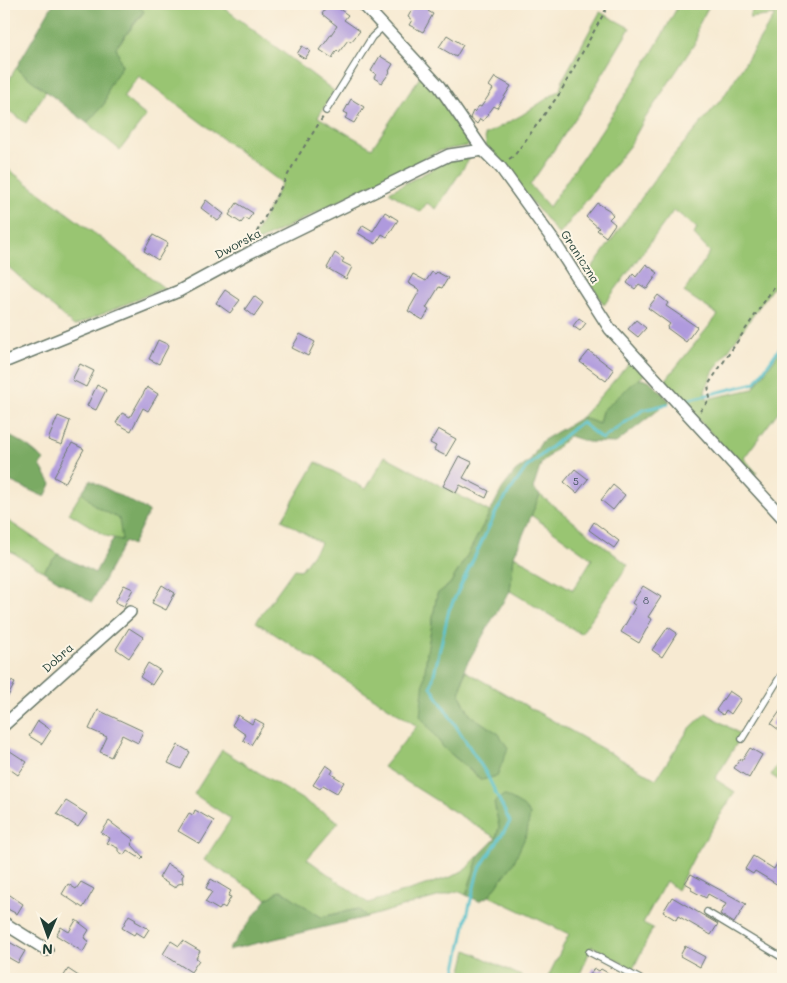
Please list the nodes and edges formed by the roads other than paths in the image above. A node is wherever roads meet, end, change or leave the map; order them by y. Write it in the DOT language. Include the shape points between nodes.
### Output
graph roads {
  1 [pos="363,4"];
  2 [pos="384,26"];
  3 [pos="326,111"];
  4 [pos="483,150"];
  5 [pos="4,362"];
  6 [pos="783,518"];
  7 [pos="130,612"];
  8 [pos="783,672"];
  9 [pos="4,725"];
  10 [pos="742,739"];
  11 [pos="708,912"];
  12 [pos="4,923"];
  13 [pos="47,950"];
  14 [pos="589,952"];
  15 [pos="783,958"];
  16 [pos="640,979"];
  1 -- 2 [label="street, Graniczna"];
  2 -- 3 [label="lane" via="372,37"];
  2 -- 4 [label="street, Graniczna" via="439,86"];
  4 -- 5 [label="street, Dworska" via="449,155 179,291"];
  4 -- 6 [label="street, Graniczna" via="499,166 553,240 610,329"];
  7 -- 9 [label="street, Dobra"];
  8 -- 10 [label="lane"];
  11 -- 15 [label="lane"];
  12 -- 13 [label="street"];
  14 -- 16 [label="lane"];
}
